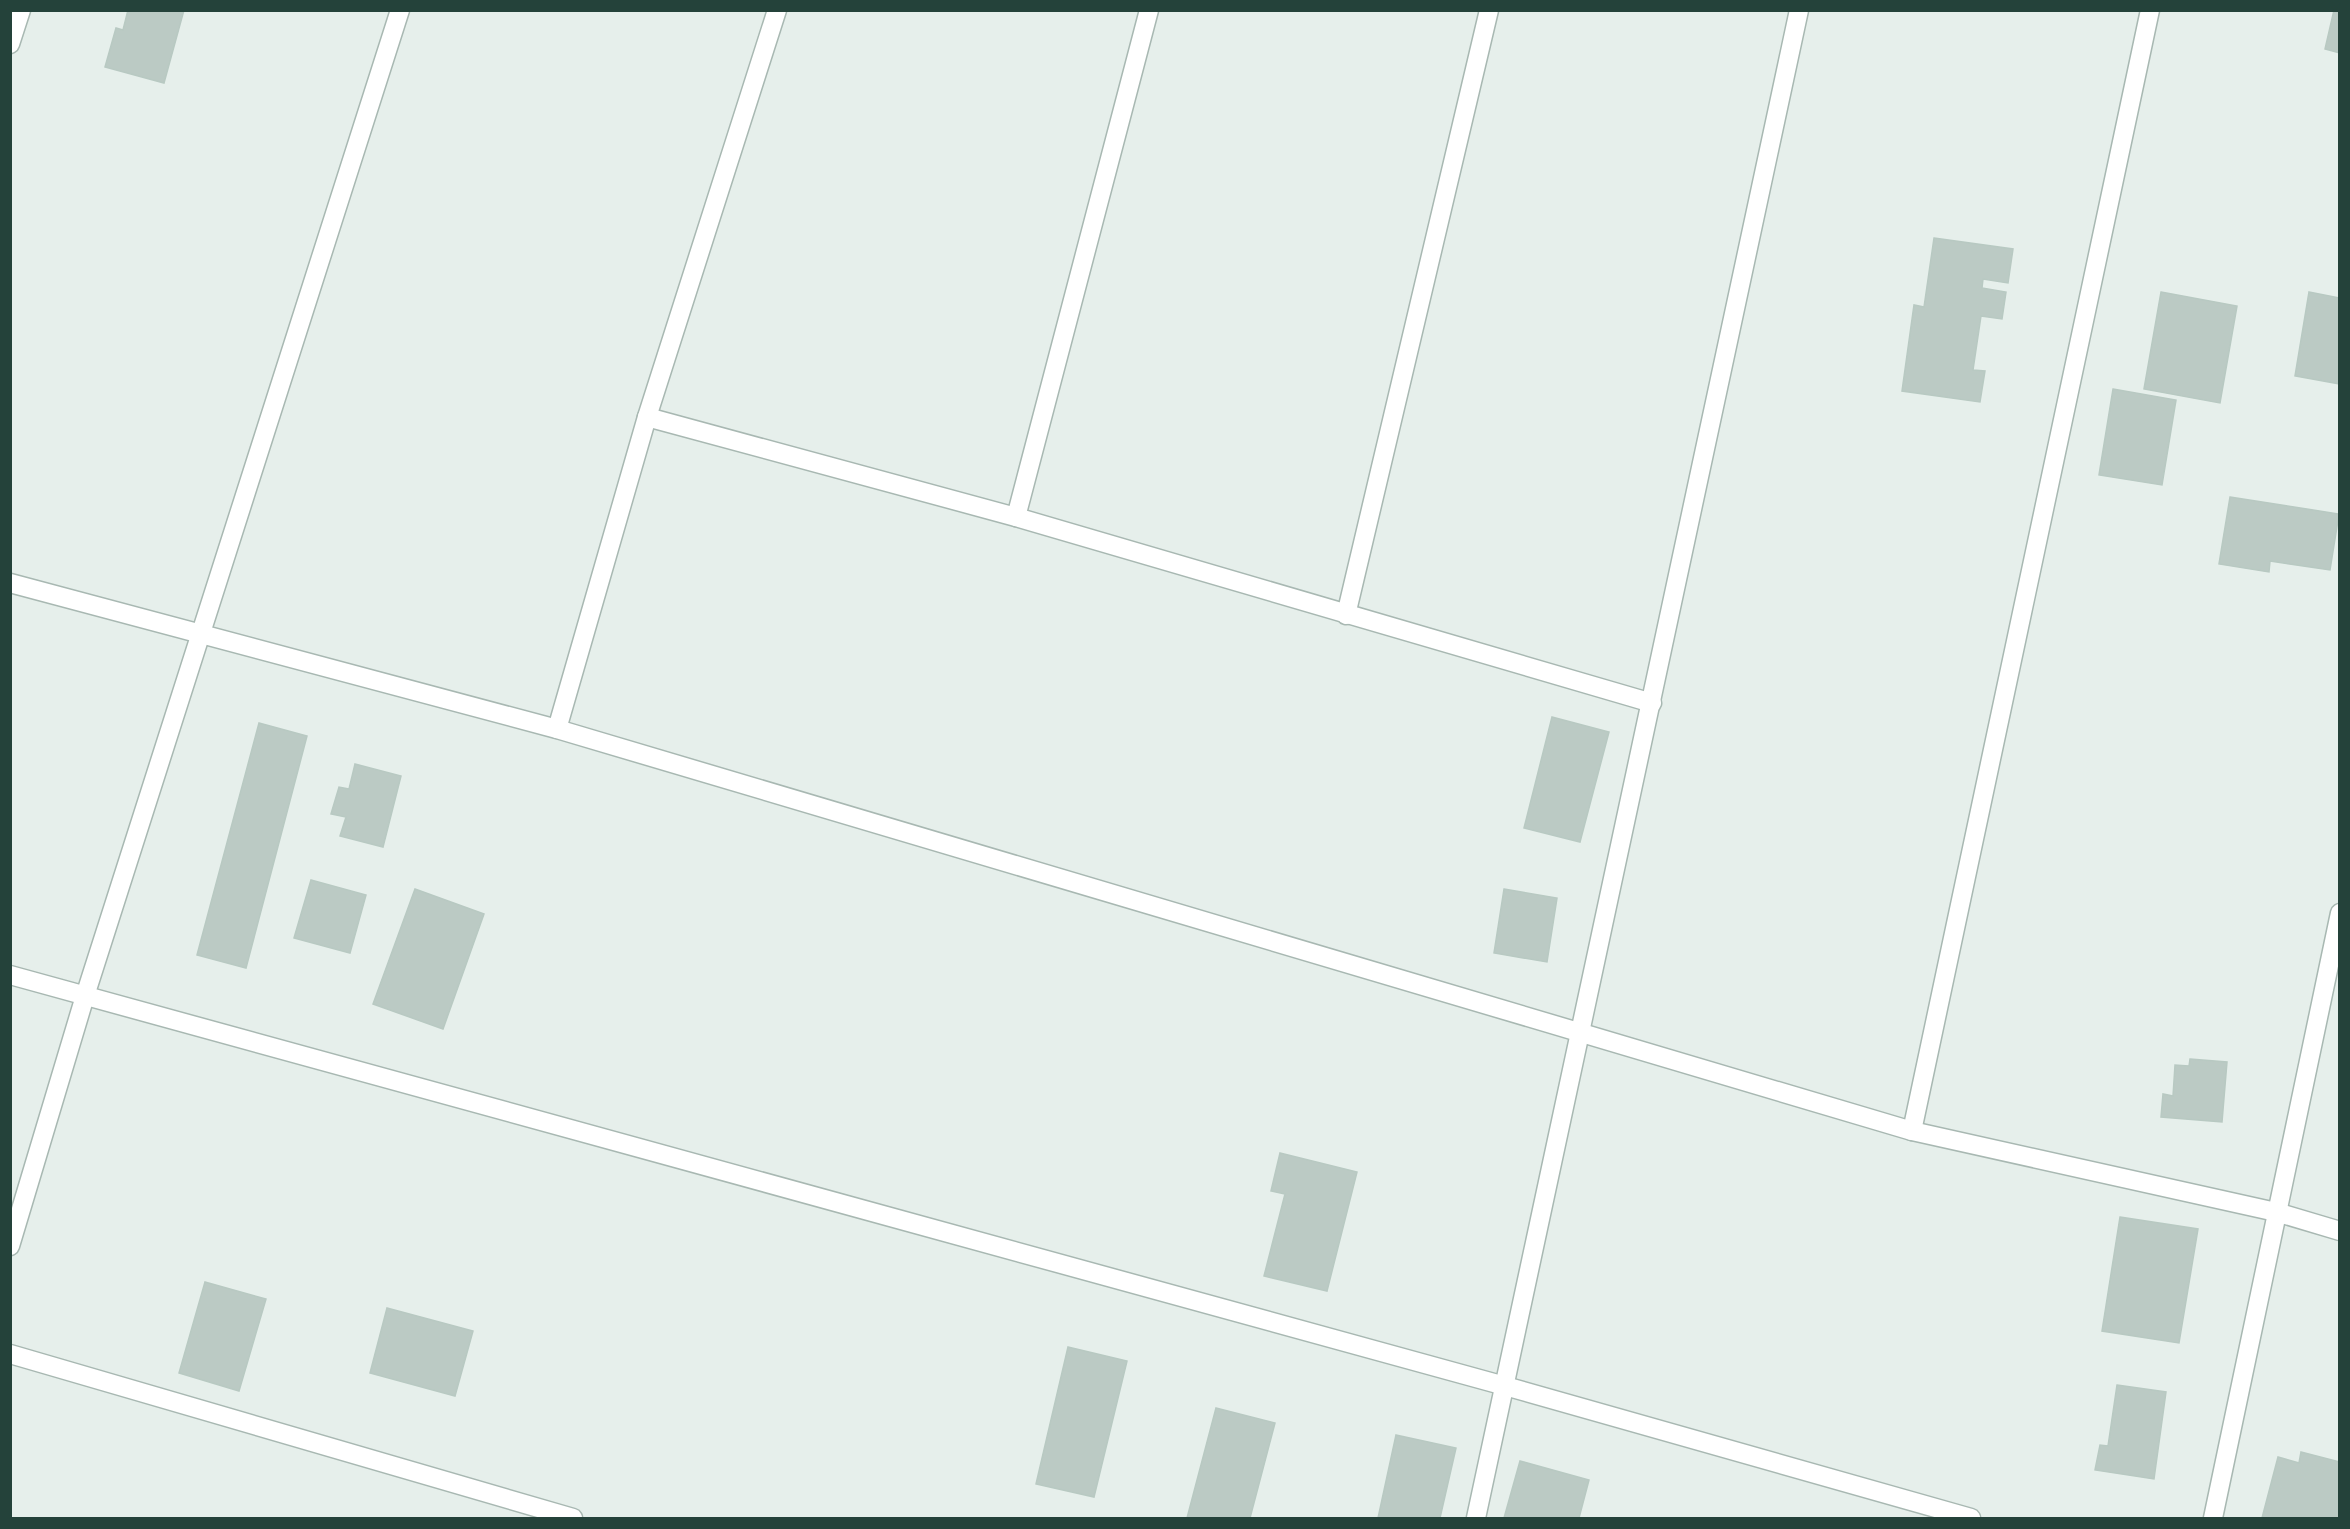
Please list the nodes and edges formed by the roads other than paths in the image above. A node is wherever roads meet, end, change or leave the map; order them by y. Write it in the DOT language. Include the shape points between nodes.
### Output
graph roads {
  1 [pos="21,10"];
  2 [pos="400,10"];
  3 [pos="777,10"];
  4 [pos="1149,10"];
  5 [pos="1489,10"];
  6 [pos="1799,10"];
  7 [pos="2150,10"];
  8 [pos="10,44"];
  9 [pos="647,417"];
  10 [pos="1016,517"];
  11 [pos="10,582"];
  12 [pos="1346,615"];
  13 [pos="201,634"];
  14 [pos="1652,703"];
  15 [pos="557,729"];
  16 [pos="2340,912"];
  17 [pos="10,975"];
  18 [pos="85,996"];
  19 [pos="1582,1032"];
  20 [pos="1912,1131"];
  21 [pos="2276,1212"];
  22 [pos="2340,1231"];
  23 [pos="10,1246"];
  24 [pos="10,1354"];
  25 [pos="1505,1386"];
  26 [pos="573,1518"];
  27 [pos="1476,1518"];
  28 [pos="1971,1518"];
  29 [pos="2213,1518"];
  1 -- 8 [label="street"];
  2 -- 13 [label="street"];
  3 -- 9 [label="street"];
  4 -- 10 [label="street"];
  5 -- 12 [label="street"];
  6 -- 14 [label="street"];
  7 -- 20 [label="street"];
  9 -- 10 [label="street"];
  9 -- 15 [label="street"];
  10 -- 12 [label="street"];
  11 -- 13 [label="street"];
  12 -- 14 [label="street"];
  13 -- 15 [label="street"];
  13 -- 18 [label="street"];
  14 -- 19 [label="street"];
  15 -- 19 [label="street"];
  16 -- 21 [label="street"];
  17 -- 18 [label="street"];
  18 -- 23 [label="street"];
  18 -- 25 [label="street"];
  19 -- 20 [label="street"];
  19 -- 25 [label="street"];
  20 -- 21 [label="street"];
  21 -- 22 [label="street"];
  21 -- 29 [label="street"];
  24 -- 26 [label="street"];
  25 -- 27 [label="street"];
  25 -- 28 [label="street"];
}
